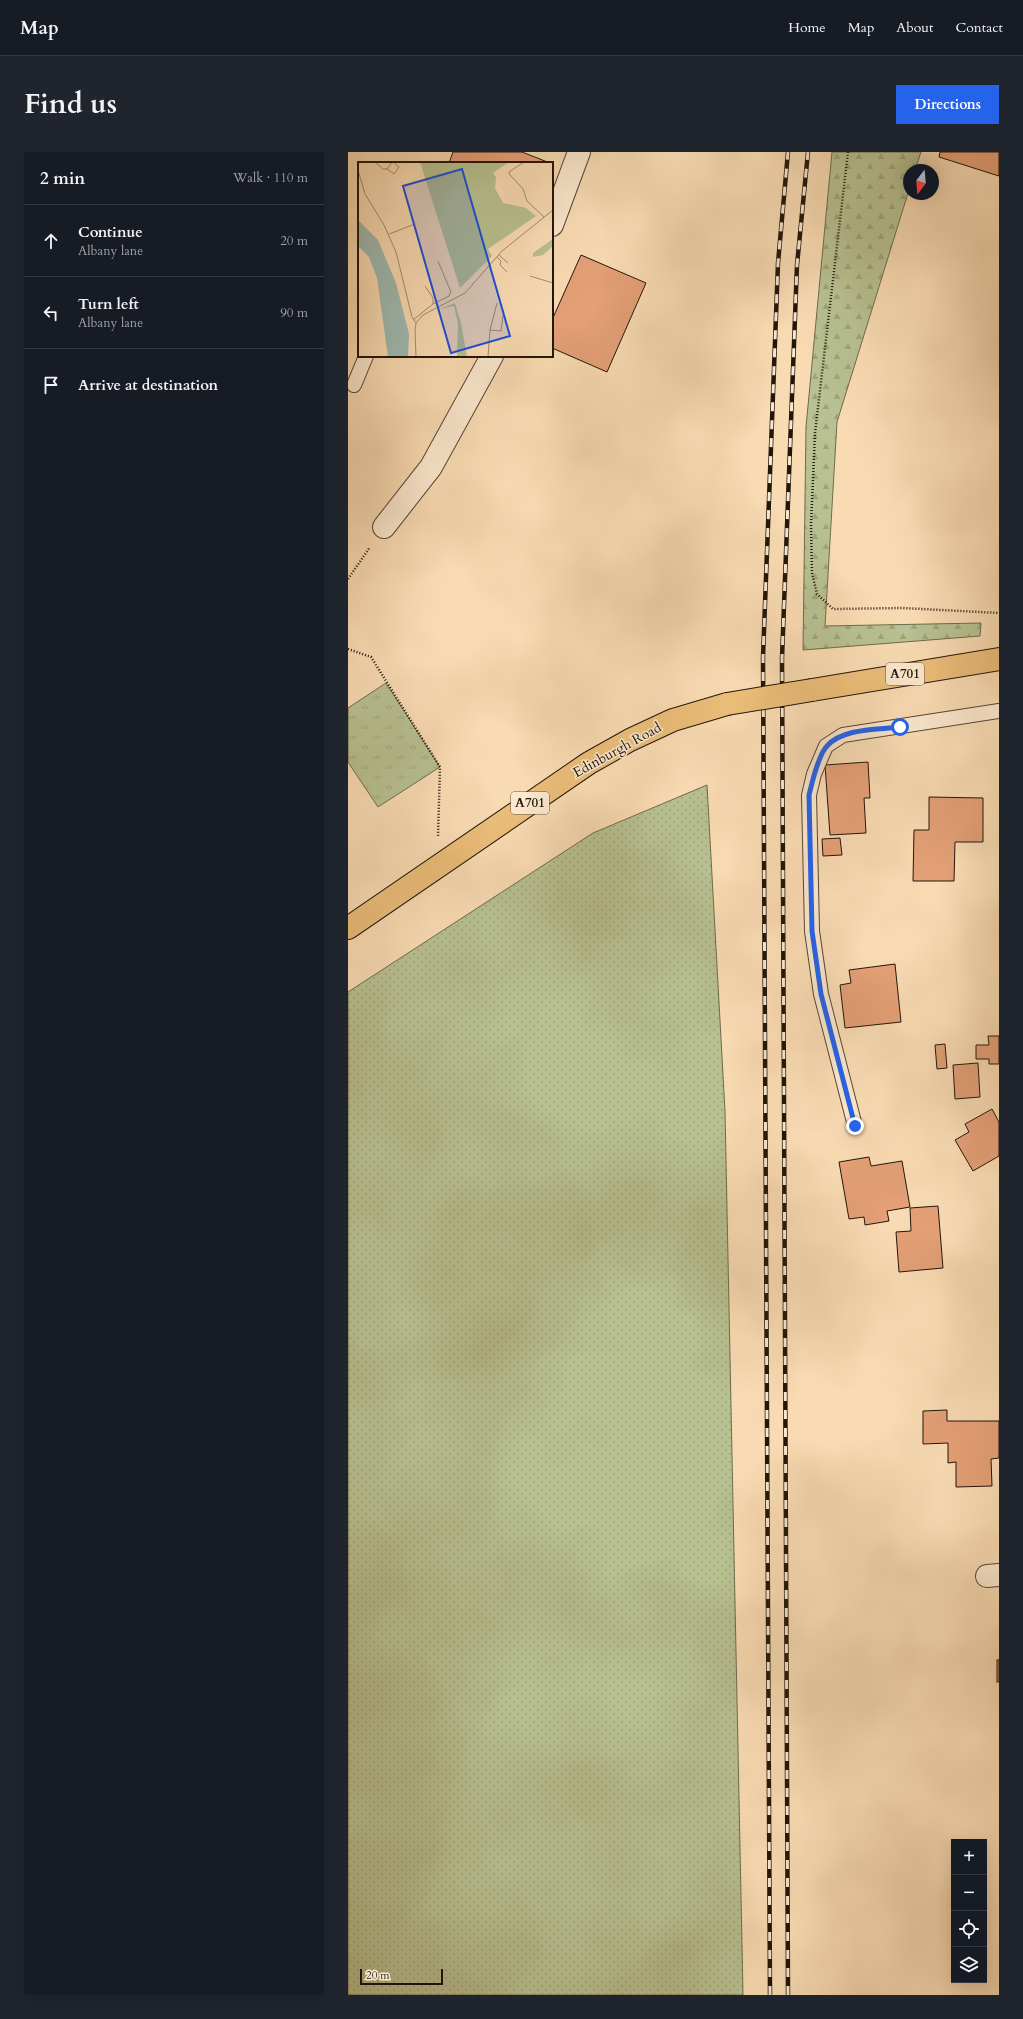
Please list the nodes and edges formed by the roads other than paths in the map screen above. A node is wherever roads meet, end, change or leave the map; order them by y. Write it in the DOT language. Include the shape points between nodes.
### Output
graph roads {
  1 [pos="579,152"];
  2 [pos="553,222"];
  3 [pos="366,357"];
  4 [pos="491,357"];
  5 [pos="354,385"];
  6 [pos="384,527"];
  7 [pos="999,659"];
  8 [pos="999,711"];
  9 [pos="348,928"];
  10 [pos="855,1126"];
  1 -- 2 [label="street"];
  3 -- 5 [label="lane"];
  4 -- 6 [label="street" via="431,467"];
  7 -- 9 [label="main road, Edinburgh Road / A701, bridge" via="727,704 673,720 589,763"];
  8 -- 10 [label="lane" via="843,734 826,746 814,774 809,795 812,931 821,994"];
}
